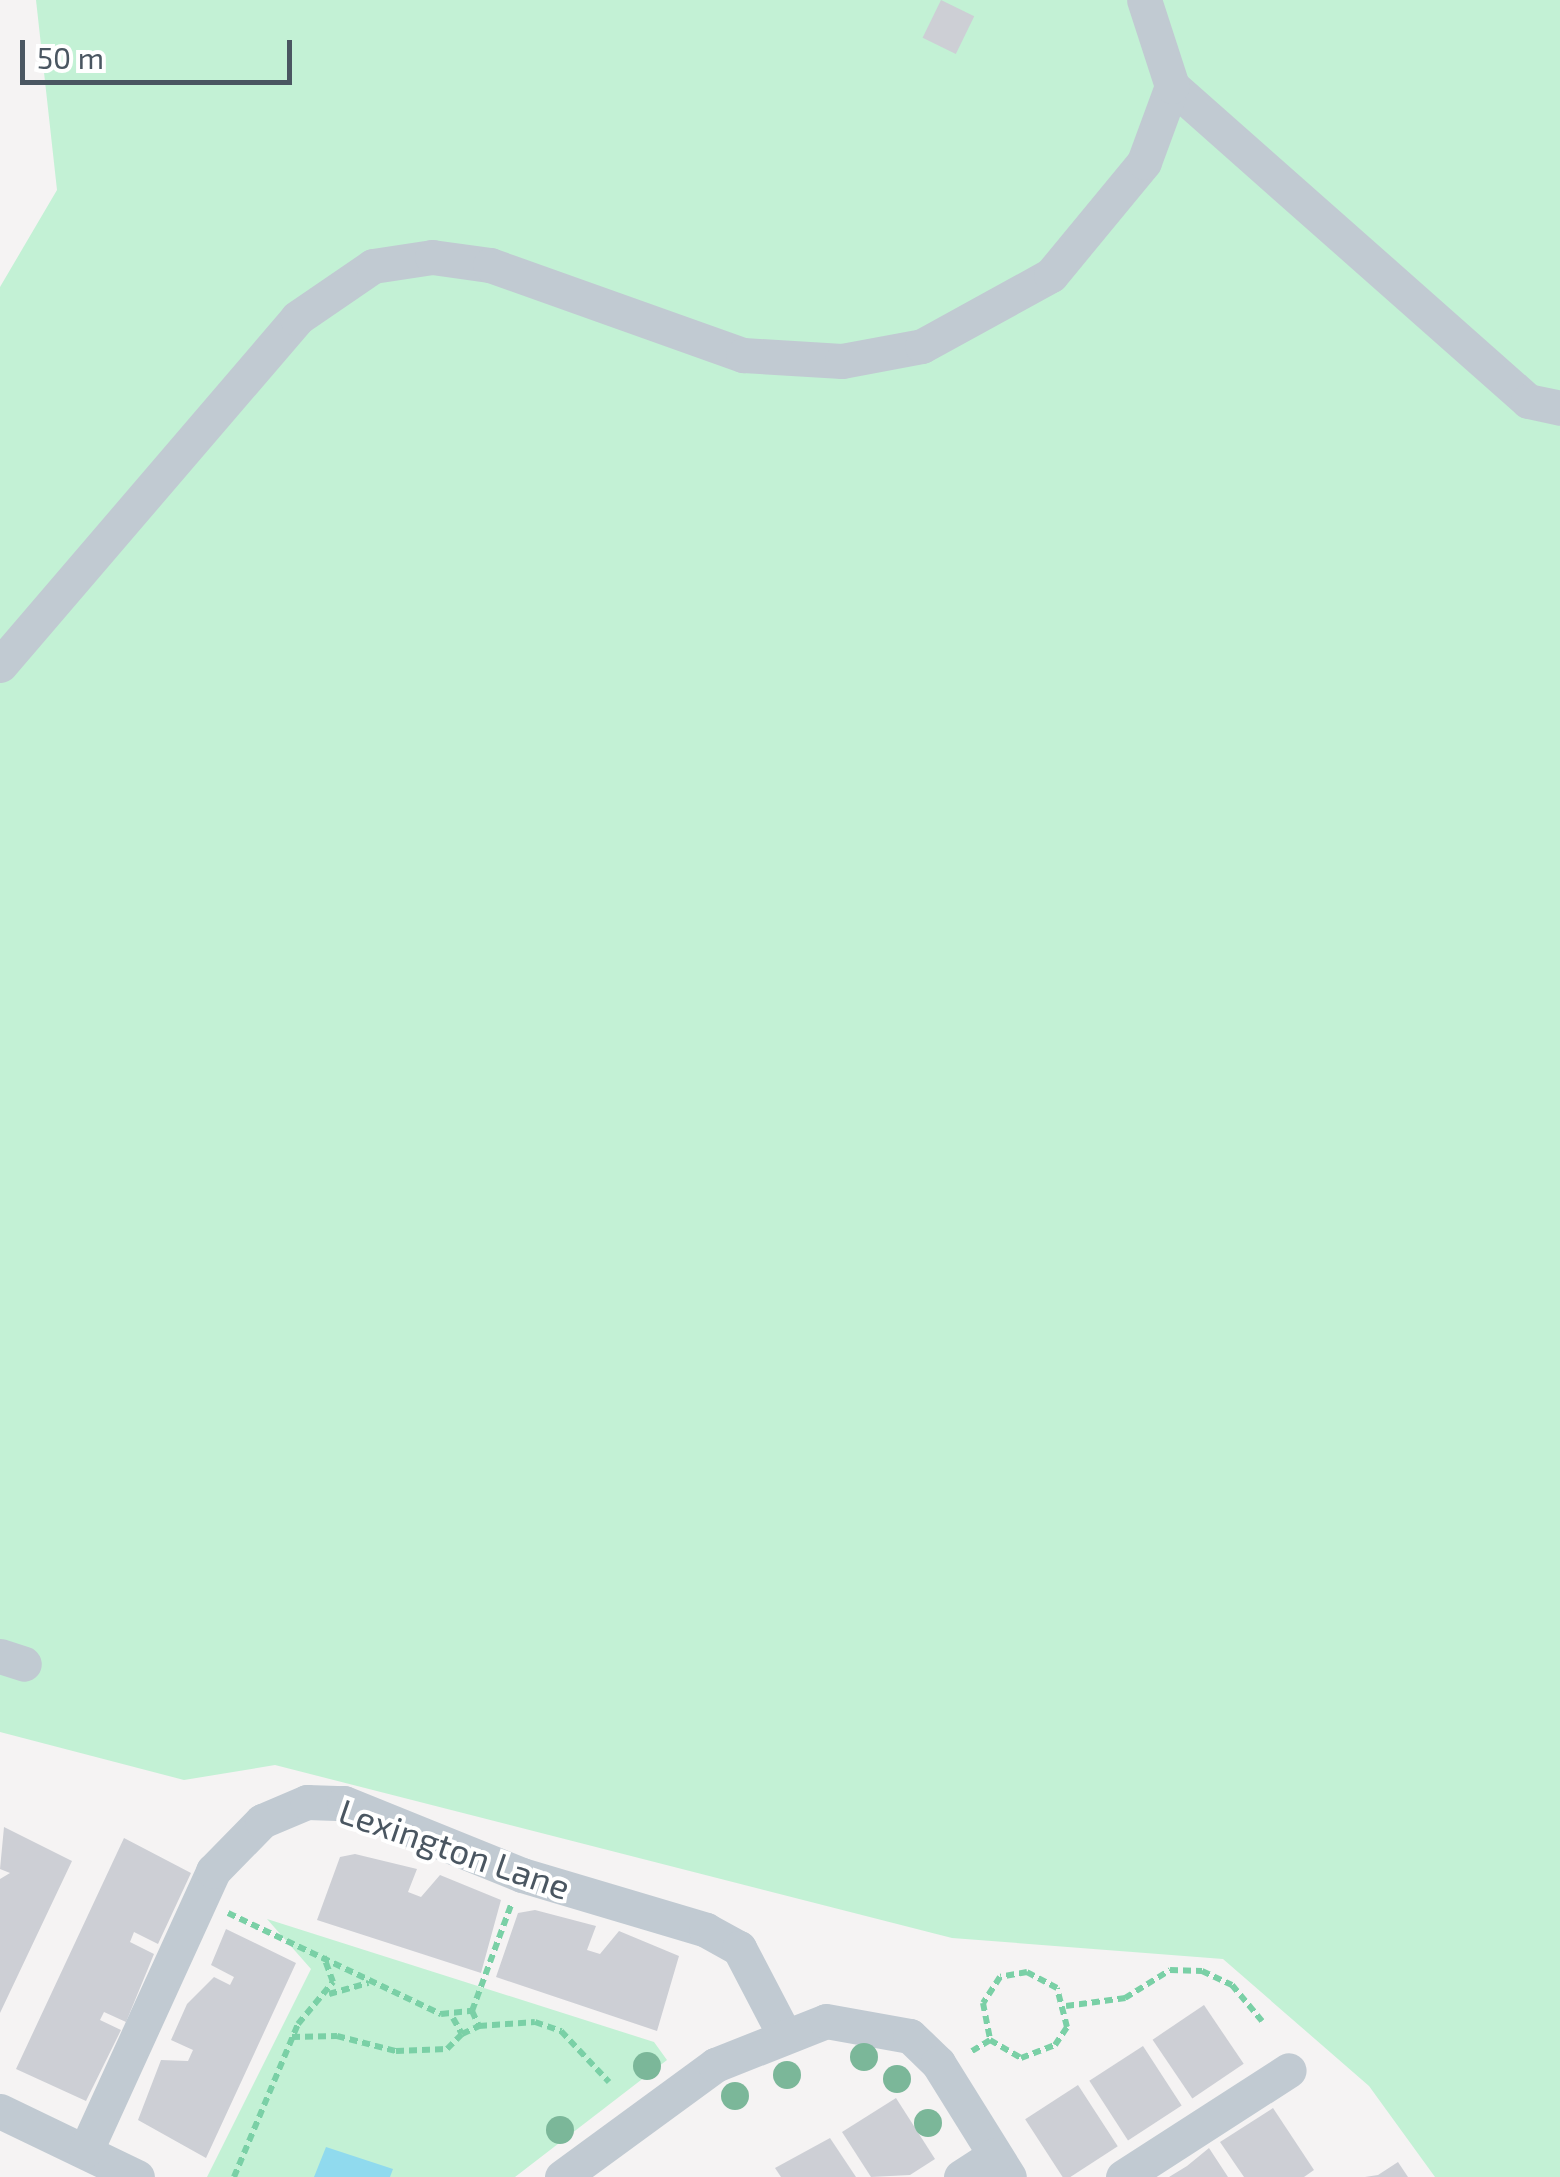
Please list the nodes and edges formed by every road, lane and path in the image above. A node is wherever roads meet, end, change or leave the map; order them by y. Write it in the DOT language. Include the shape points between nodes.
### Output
graph roads {
  1 [pos="1144,0"];
  2 [pos="1172,86"];
  3 [pos="1560,408"];
  4 [pos="0,665"];
  5 [pos="522,1875"];
  6 [pos="200,1901"];
  7 [pos="320,1953"];
  8 [pos="368,1983"];
  9 [pos="328,1994"];
  10 [pos="1066,2006"];
  11 [pos="472,2011"];
  12 [pos="453,2018"];
  13 [pos="1262,2021"];
  14 [pos="480,2026"];
  15 [pos="462,2034"];
  16 [pos="785,2036"];
  17 [pos="292,2037"];
  18 [pos="990,2040"];
  19 [pos="971,2052"];
  20 [pos="1289,2070"];
  21 [pos="609,2082"];
  22 [pos="0,2111"];
  23 [pos="86,2150"];
  24 [pos="1002,2166"];
  25 [pos="137,2177"];
  26 [pos="234,2177"];
  27 [pos="562,2177"];
  28 [pos="961,2177"];
  29 [pos="1123,2177"];
  1 -- 2 [label="street"];
  2 -- 3 [label="street" via="1528,401"];
  2 -- 4 [label="street" via="1144,162 1052,275 922,346 842,361 743,355 490,265 432,257 373,266 297,318"];
  5 -- 6 [label="street, Lexington Lane" via="344,1803 307,1802 236,1842"];
  5 -- 11 [label="path"];
  5 -- 16 [label="street, Lexington Lane" via="738,1948"];
  6 -- 7 [label="path"];
  6 -- 23 [label="street, Lexington Lane"];
  7 -- 8 [label="path"];
  7 -- 9 [label="path" via="331,1964"];
  8 -- 9 [label="path"];
  8 -- 12 [label="path"];
  9 -- 17 [label="path"];
  10 -- 13 [label="path" via="1125,1998 1170,1970 1202,1971 1232,1985"];
  10 -- 18 [label="path" via="1067,2027 1042,2055 1022,2058"];
  10 -- 18 [label="path" via="1041,1976 1000,1977 983,2003"];
  11 -- 12 [label="path"];
  11 -- 14 [label="path"];
  12 -- 15 [label="path"];
  14 -- 15 [label="path"];
  14 -- 21 [label="path" via="536,2022 562,2032"];
  15 -- 17 [label="path" via="447,2049 396,2051 337,2036"];
  16 -- 24 [label="street" via="826,2021 890,2026 938,2063"];
  16 -- 27 [label="street" via="715,2064"];
  17 -- 26 [label="path"];
  18 -- 19 [label="path"];
  20 -- 29 [label="street"];
  22 -- 23 [label="street"];
  23 -- 25 [label="street"];
  24 -- 28 [label="street"];
}
